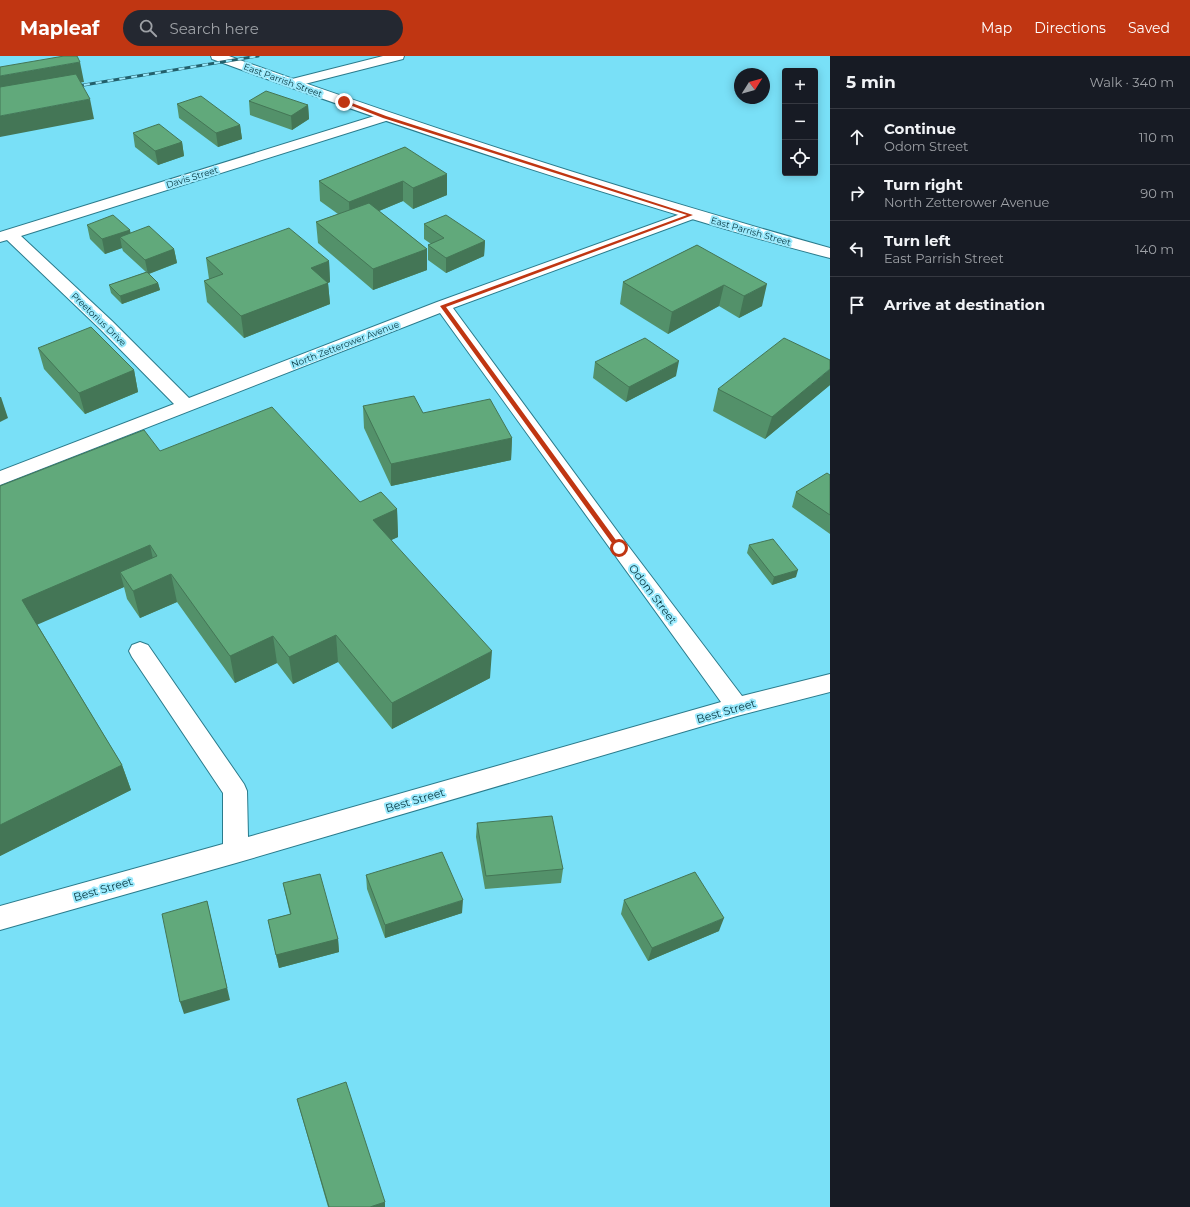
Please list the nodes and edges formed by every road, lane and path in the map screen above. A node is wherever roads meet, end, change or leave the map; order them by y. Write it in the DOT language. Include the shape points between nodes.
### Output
graph roads {
  1 [pos="217,56"];
  2 [pos="398,56"];
  3 [pos="293,83"];
  4 [pos="384,117"];
  5 [pos="691,215"];
  6 [pos="5,235"];
  7 [pos="830,254"];
  8 [pos="443,306"];
  9 [pos="187,406"];
  10 [pos="0,478"];
  11 [pos="140,651"];
  12 [pos="830,683"];
  13 [pos="737,707"];
  14 [pos="236,852"];
  15 [pos="0,918"];
  1 -- 3 [label="street, East Parrish Street"];
  2 -- 3 [label="street"];
  3 -- 4 [label="street, East Parrish Street"];
  4 -- 5 [label="street, East Parrish Street"];
  4 -- 6 [label="street, Davis Street"];
  5 -- 7 [label="street, East Parrish Street"];
  5 -- 8 [label="street, North Zetterower Avenue"];
  6 -- 9 [label="street, Preetorius Drive" via="106,325"];
  8 -- 9 [label="street, North Zetterower Avenue"];
  8 -- 13 [label="street, Odom Street"];
  9 -- 10 [label="street, North Zetterower Avenue"];
  11 -- 14 [label="street" via="235,791"];
  12 -- 13 [label="street, Best Street"];
  13 -- 14 [label="street, Best Street"];
  14 -- 15 [label="street, Best Street"];
}
